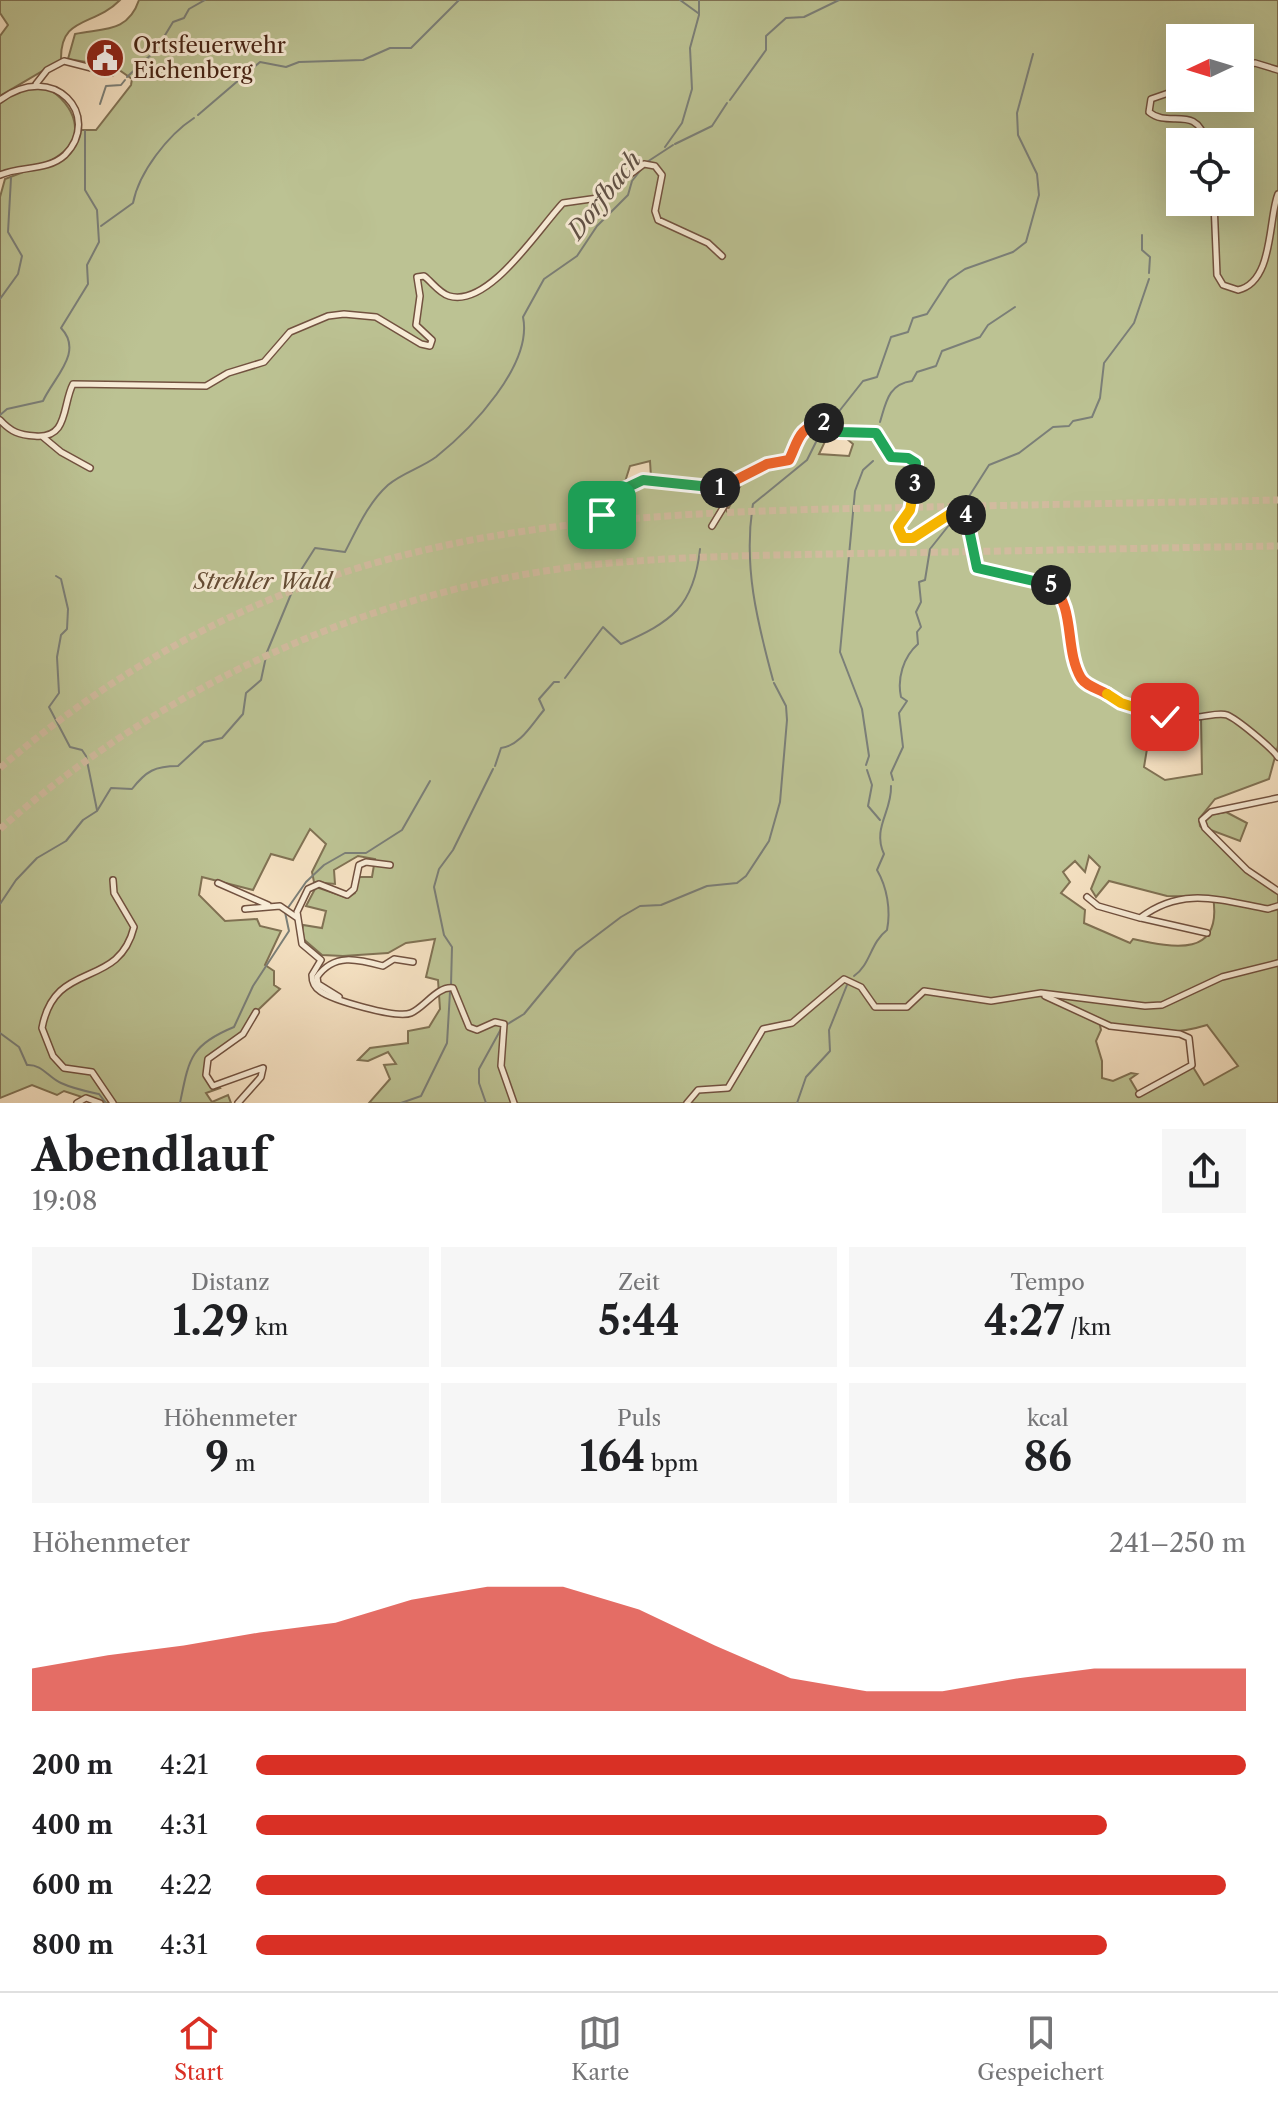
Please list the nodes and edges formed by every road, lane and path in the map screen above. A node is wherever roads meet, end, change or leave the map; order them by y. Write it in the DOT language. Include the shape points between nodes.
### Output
graph roads {
  1 [pos="1254,63"];
  2 [pos="1278,70"];
  3 [pos="111,73"];
  4 [pos="36,84"];
  5 [pos="1166,94"];
  6 [pos="0,100"];
  7 [pos="1198,128"];
  8 [pos="0,175"];
  9 [pos="1278,194"];
  10 [pos="1215,216"];
  11 [pos="722,256"];
  12 [pos="0,420"];
  13 [pos="43,437"];
  14 [pos="90,468"];
  15 [pos="741,479"];
  16 [pos="589,511"];
  17 [pos="712,526"];
  18 [pos="1278,757"];
  19 [pos="1278,798"];
  20 [pos="390,865"];
  21 [pos="113,880"];
  22 [pos="218,883"];
  23 [pos="1278,891"];
  24 [pos="1087,897"];
  25 [pos="270,905"];
  26 [pos="1278,906"];
  27 [pos="245,909"];
  28 [pos="297,918"];
  29 [pos="1140,918"];
  30 [pos="1207,933"];
  31 [pos="413,962"];
  32 [pos="1278,963"];
  33 [pos="1041,993"];
  34 [pos="343,1000"];
  35 [pos="256,1012"];
  36 [pos="1139,1094"];
  37 [pos="77,1103"];
  38 [pos="100,1103"];
  39 [pos="113,1103"];
  40 [pos="238,1103"];
  41 [pos="514,1103"];
  42 [pos="687,1103"];
  1 -- 2 [label="street"];
  3 -- 4 [label="street" via="64,61"];
  4 -- 6 [label="street" via="19,87"];
  4 -- 8 [label="street" via="54,88 71,103 77,123 74,139 57,161"];
  5 -- 7 [label="street" via="1151,99 1149,112 1195,122"];
  9 -- 10 [label="street" via="1268,248 1254,280 1242,289 1226,287 1217,275"];
  11 -- 13 [label="street" via="708,243 658,220 655,211 663,179 658,169 646,164 632,169 598,198 566,201 500,275 470,295 449,296 424,276 417,277 416,325 432,340 430,346 376,317 328,316 290,332 264,362 206,386 73,384 64,419 55,432"];
  12 -- 13 [label="street" via="17,434"];
  13 -- 14 [label="street"];
  15 -- 16 [label="street" via="723,488 643,480 626,488 601,516"];
  15 -- 17 [label="street"];
  15 -- 18 [label="street" via="770,463 789,460 796,439 820,423 843,432 876,433 891,457 911,459 917,467 912,506 898,527 900,536 913,538 948,514 962,512 969,520 977,568 1047,582 1055,589 1068,612 1067,634 1085,683 1158,715 1223,714 1267,743"];
  19 -- 23 [label="street" via="1211,812 1202,822 1247,870"];
  20 -- 28 [label="street" via="359,865 354,889 347,895 312,886"];
  21 -- 39 [label="street" via="114,893 134,927 130,940 110,965 68,981 54,994 42,1028 64,1068 92,1072"];
  22 -- 25 [label="street"];
  24 -- 29 [label="street" via="1098,906"];
  25 -- 27 [label="street"];
  25 -- 28 [label="street"];
  26 -- 29 [label="street" via="1171,900"];
  28 -- 34 [label="street" via="302,944 321,960 313,984"];
  29 -- 30 [label="street"];
  31 -- 34 [label="street" via="330,962 317,977 318,984"];
  32 -- 33 [label="street" via="1222,977 1154,1006"];
  33 -- 36 [label="street" via="1110,1026 1189,1038 1192,1065"];
  33 -- 42 [label="street" via="991,1001 924,991 907,1007 875,1007 861,987 844,979 792,1023 763,1029 728,1088 698,1090"];
  34 -- 41 [label="street" via="409,1014 451,987 469,1027 480,1030 501,1021 506,1031 501,1066"];
  35 -- 40 [label="street" via="243,1034 208,1059 206,1067 213,1086 263,1068"];
  37 -- 38 [label="street" via="86,1098"];
}
